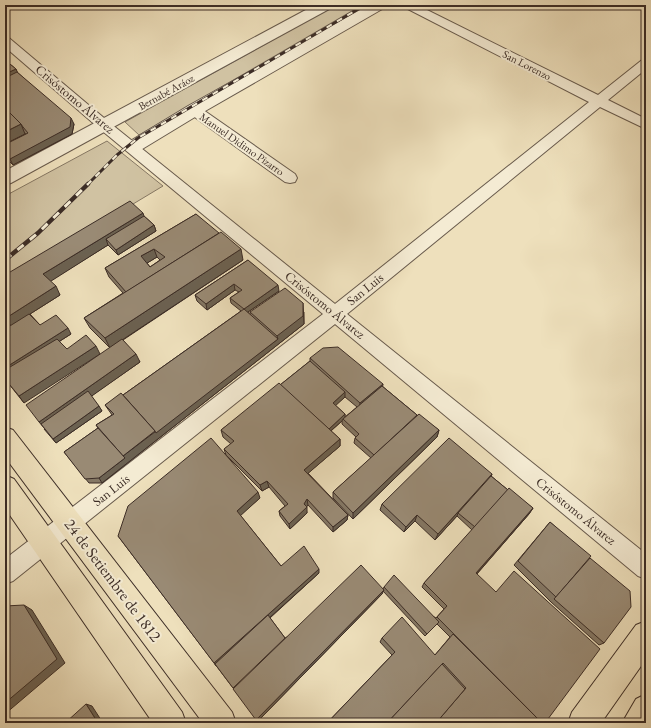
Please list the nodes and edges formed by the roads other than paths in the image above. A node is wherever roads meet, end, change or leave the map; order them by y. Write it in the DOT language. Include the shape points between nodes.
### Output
graph roads {
  1 [pos="326,5"];
  2 [pos="379,5"];
  3 [pos="408,5"];
  4 [pos="5,41"];
  5 [pos="646,63"];
  6 [pos="598,100"];
  7 [pos="194,110"];
  8 [pos="646,125"];
  9 [pos="105,126"];
  10 [pos="133,147"];
  11 [pos="290,178"];
  12 [pos="5,179"];
  13 [pos="335,314"];
  14 [pos="5,438"];
  15 [pos="5,488"];
  16 [pos="70,523"];
  17 [pos="45,542"];
  18 [pos="646,568"];
  19 [pos="5,573"];
  20 [pos="646,635"];
  21 [pos="646,709"];
  22 [pos="171,723"];
  23 [pos="221,723"];
  24 [pos="583,723"];
  25 [pos="637,723"];
  1 -- 9 [label="street, Bernabé Aráoz"];
  2 -- 7 [label="street"];
  3 -- 6 [label="street, San Lorenzo"];
  4 -- 9 [label="street, Crisóstomo Álvarez"];
  5 -- 6 [label="street, San Luis"];
  6 -- 8 [label="street, San Lorenzo"];
  6 -- 13 [label="street, San Luis"];
  7 -- 10 [label="street"];
  7 -- 11 [label="street, Manuel Didimo Pizarro"];
  9 -- 10 [label="street, Crisóstomo Álvarez"];
  9 -- 12 [label="street, Bernabé Aráoz"];
  10 -- 13 [label="street, Crisóstomo Álvarez"];
  13 -- 16 [label="street, San Luis"];
  13 -- 18 [label="street, Crisóstomo Álvarez"];
  14 -- 16 [label="main road, 24 de Setiembre de 1812"];
  15 -- 17 [label="main road"];
  16 -- 17 [label="street, San Luis"];
  16 -- 23 [label="main road, 24 de Setiembre de 1812"];
  17 -- 19 [label="street, San Luis"];
  17 -- 22 [label="main road"];
  20 -- 24 [label="main road"];
  21 -- 25 [label="main road"];
}
